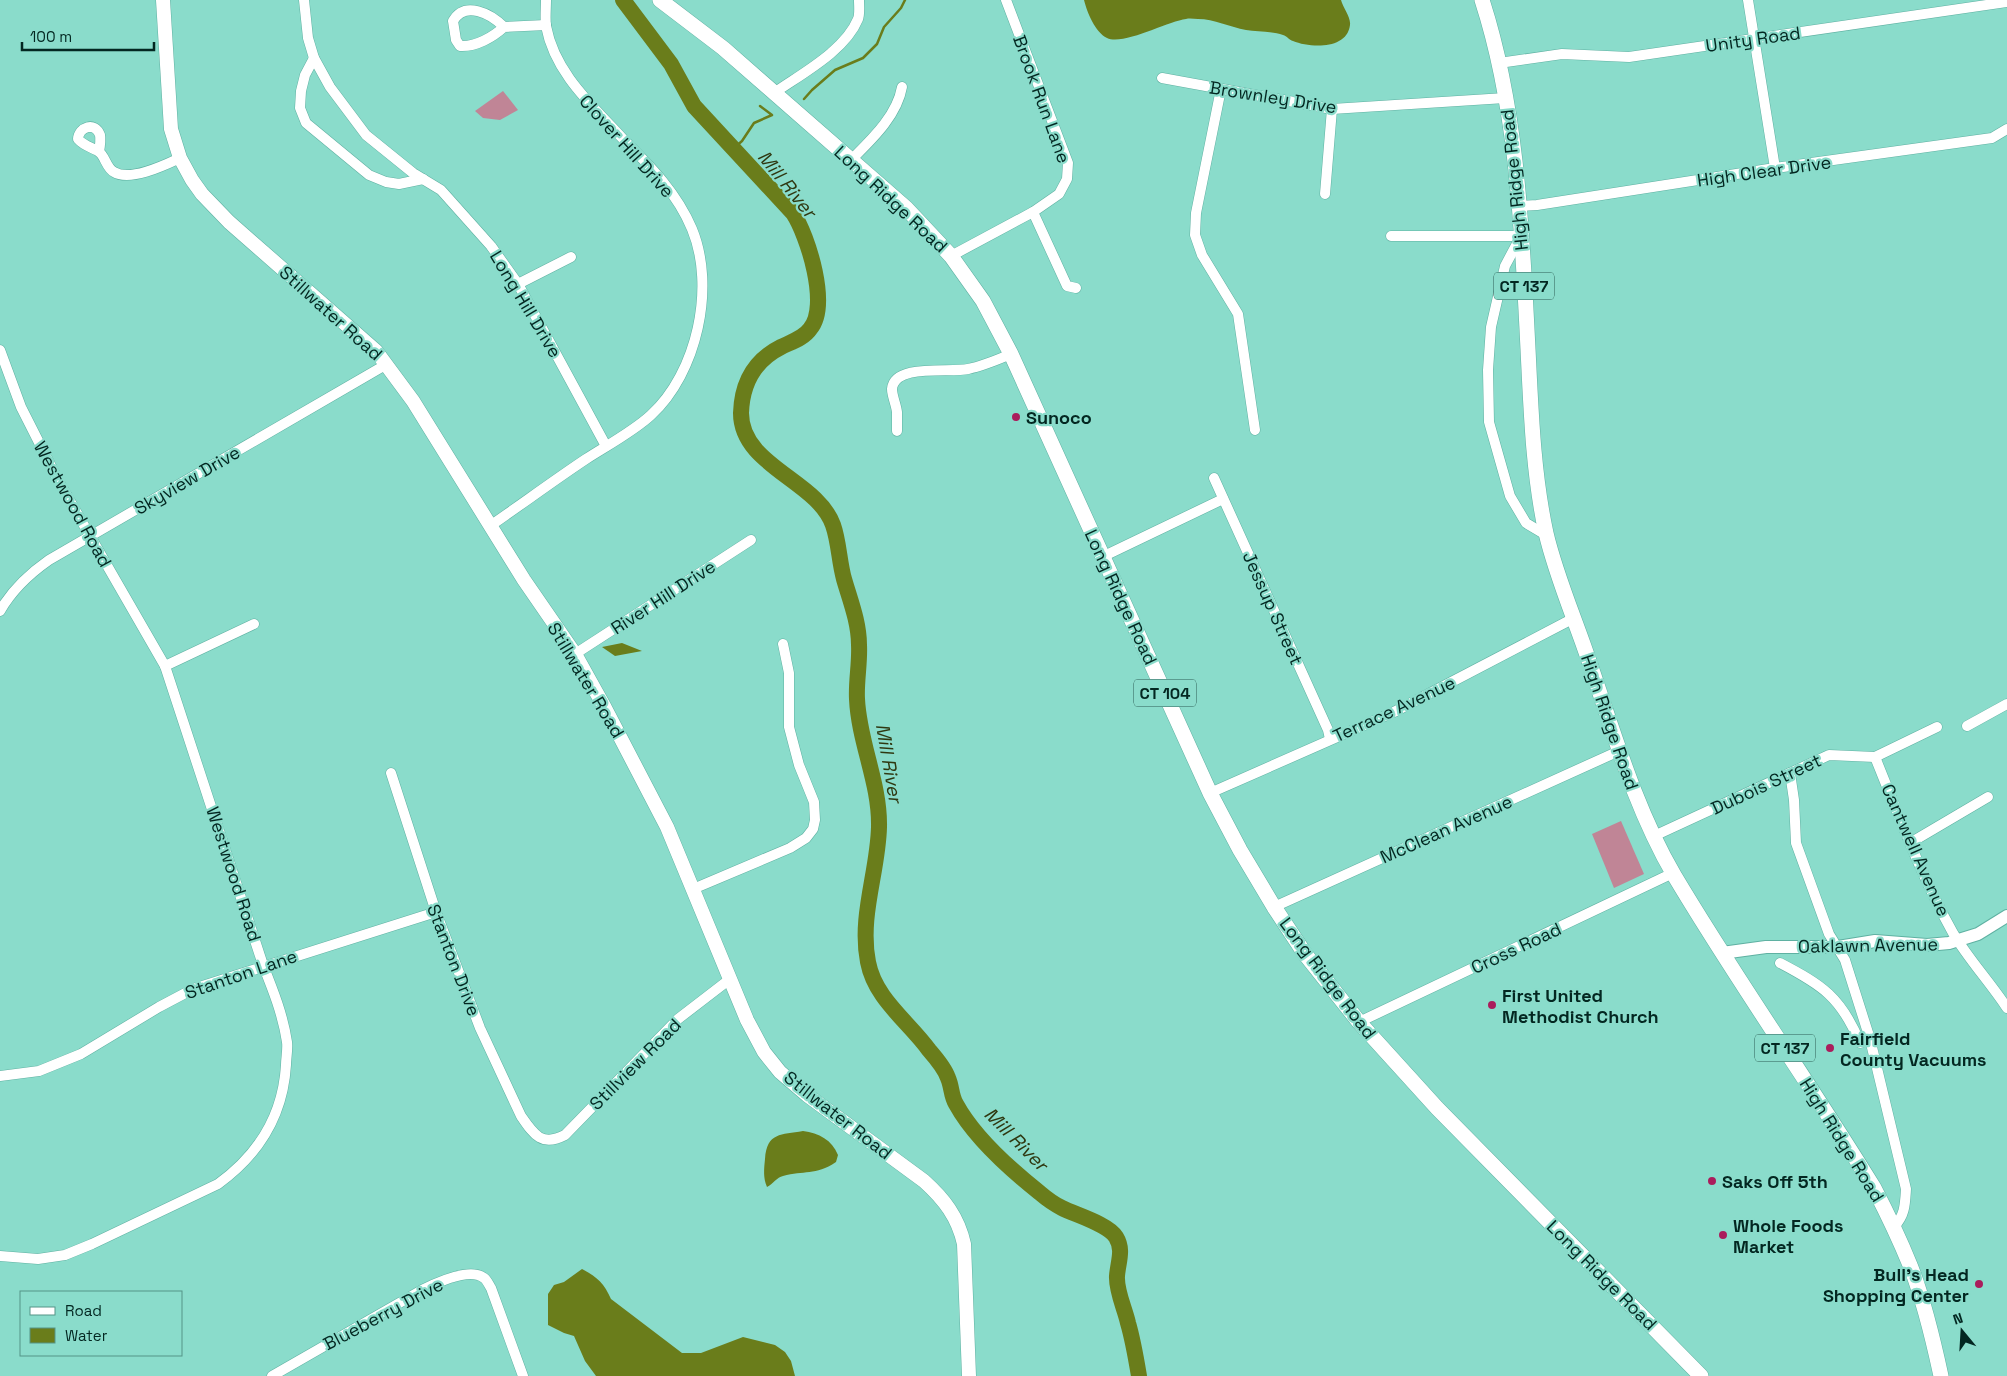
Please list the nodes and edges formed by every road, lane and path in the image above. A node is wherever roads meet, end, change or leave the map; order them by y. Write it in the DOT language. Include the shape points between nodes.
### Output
graph roads {
  1 [pos="163,0"];
  2 [pos="304,0"];
  3 [pos="546,0"];
  4 [pos="660,0"];
  5 [pos="859,0"];
  6 [pos="1006,0"];
  7 [pos="1482,0"];
  8 [pos="1748,0"];
  9 [pos="2007,2"];
  10 [pos="675,5"];
  11 [pos="546,25"];
  12 [pos="504,27"];
  13 [pos="1754,39"];
  14 [pos="314,58"];
  15 [pos="1499,63"];
  16 [pos="1162,78"];
  17 [pos="902,87"];
  18 [pos="1221,88"];
  19 [pos="774,93"];
  20 [pos="1505,98"];
  21 [pos="1332,109"];
  22 [pos="2007,129"];
  23 [pos="99,152"];
  24 [pos="180,158"];
  25 [pos="851,160"];
  26 [pos="1775,168"];
  27 [pos="424,179"];
  28 [pos="1325,194"];
  29 [pos="1518,206"];
  30 [pos="1033,212"];
  31 [pos="1391,236"];
  32 [pos="1522,236"];
  33 [pos="571,256"];
  34 [pos="952,256"];
  35 [pos="518,284"];
  36 [pos="1076,288"];
  37 [pos="0,350"];
  38 [pos="1011,354"];
  39 [pos="387,364"];
  40 [pos="1255,430"];
  41 [pos="897,431"];
  42 [pos="606,446"];
  43 [pos="1214,478"];
  44 [pos="1223,499"];
  45 [pos="490,526"];
  46 [pos="1546,535"];
  47 [pos="89,536"];
  48 [pos="751,540"];
  49 [pos="1102,557"];
  50 [pos="0,611"];
  51 [pos="1574,618"];
  52 [pos="254,624"];
  53 [pos="783,644"];
  54 [pos="575,654"];
  55 [pos="165,666"];
  56 [pos="2007,704"];
  57 [pos="1967,726"];
  58 [pos="1937,727"];
  59 [pos="1330,739"];
  60 [pos="1619,751"];
  61 [pos="1875,757"];
  62 [pos="391,773"];
  63 [pos="1790,774"];
  64 [pos="1210,793"];
  65 [pos="1988,797"];
  66 [pos="1654,836"];
  67 [pos="1910,843"];
  68 [pos="1673,873"];
  69 [pos="693,889"];
  70 [pos="1274,906"];
  71 [pos="436,912"];
  72 [pos="2007,916"];
  73 [pos="1958,941"];
  74 [pos="1838,947"];
  75 [pos="1722,953"];
  76 [pos="1780,963"];
  77 [pos="263,965"];
  78 [pos="730,979"];
  79 [pos="2007,1008"];
  80 [pos="1359,1022"];
  81 [pos="1870,1039"];
  82 [pos="0,1076"];
  83 [pos="538,1137"];
  84 [pos="1894,1228"];
  85 [pos="0,1256"];
  86 [pos="272,1376"];
  87 [pos="524,1376"];
  88 [pos="969,1376"];
  89 [pos="1701,1376"];
  90 [pos="1941,1376"];
  1 -- 24 [label="main road, Stillwater Road" via="171,129"];
  2 -- 14 [label="street, Long Hill Drive" via="308,38"];
  3 -- 11 [label="street, Clover Hill Drive"];
  4 -- 10 [label="main road, Long Ridge Road / CT 104"];
  5 -- 19 [label="street" via="859,18 848,38 820,62"];
  6 -- 30 [label="street, Brook Run Lane" via="1068,163 1059,194"];
  7 -- 15 [label="main road, High Ridge Road / CT 137"];
  8 -- 13 [label="street"];
  9 -- 13 [label="street, Unity Road"];
  10 -- 19 [label="main road, Long Ridge Road / CT 104"];
  11 -- 12 [label="street"];
  11 -- 42 [label="street, Clover Hill Drive" via="562,68 578,92 669,187 693,231 699,256 701,314 694,348 677,383 652,415"];
  12 -- 12 [label="street" via="470,9 462,10 453,21 456,40 460,46 468,47"];
  13 -- 15 [label="street, Unity Road" via="1629,58 1562,54"];
  13 -- 26 [label="street"];
  14 -- 27 [label="street, Long Hill Drive" via="330,87 366,135"];
  14 -- 27 [label="street" via="301,91 300,108 306,123 369,175 400,184"];
  15 -- 20 [label="main road, High Ridge Road / CT 137"];
  16 -- 18 [label="street, Brownley Drive"];
  17 -- 25 [label="street" via="896,106 877,134"];
  18 -- 21 [label="street, Brownley Drive"];
  18 -- 40 [label="street" via="1196,213 1196,235 1202,255 1238,314"];
  19 -- 25 [label="main road, Long Ridge Road / CT 104"];
  20 -- 21 [label="street, Brownley Drive"];
  20 -- 29 [label="main road, High Ridge Road / CT 137"];
  21 -- 28 [label="street"];
  22 -- 26 [label="street, High Clear Drive" via="1992,138"];
  23 -- 24 [label="street" via="112,170 122,176"];
  24 -- 39 [label="main road, Stillwater Road" via="202,194 229,222 356,332"];
  25 -- 34 [label="main road, Long Ridge Road / CT 104" via="906,208"];
  26 -- 29 [label="street, High Clear Drive"];
  27 -- 35 [label="street, Long Hill Drive" via="441,190 461,211"];
  29 -- 32 [label="main road, High Ridge Road / CT 137"];
  30 -- 34 [label="street, Brook Run Lane"];
  30 -- 36 [label="street" via="1067,286"];
  31 -- 32 [label="street"];
  32 -- 46 [label="main road, High Ridge Road / CT 137" via="1534,463"];
  32 -- 46 [label="street" via="1505,266 1492,327 1488,422 1510,496 1526,523"];
  33 -- 35 [label="street"];
  34 -- 38 [label="main road, Long Ridge Road / CT 104" via="983,301"];
  35 -- 42 [label="street, Long Hill Drive"];
  37 -- 47 [label="street, Westwood Road" via="21,407"];
  38 -- 41 [label="street" via="966,370 906,373 896,379 892,388"];
  38 -- 49 [label="main road, Long Ridge Road / CT 104"];
  39 -- 45 [label="main road, Stillwater Road" via="443,447"];
  39 -- 47 [label="street, Skyview Drive"];
  42 -- 45 [label="street, Clover Hill Drive"];
  43 -- 44 [label="street, Jessup Street"];
  44 -- 49 [label="street"];
  44 -- 59 [label="street, Jessup Street"];
  45 -- 54 [label="main road, Stillwater Road"];
  46 -- 51 [label="main road, High Ridge Road / CT 137"];
  47 -- 50 [label="street, Skyview Drive" via="35,570"];
  47 -- 55 [label="street, Westwood Road"];
  48 -- 54 [label="street, River Hill Drive"];
  49 -- 64 [label="main road, Long Ridge Road / CT 104"];
  51 -- 59 [label="street, Terrace Avenue" via="1394,712"];
  51 -- 60 [label="main road, High Ridge Road / CT 137"];
  52 -- 55 [label="street"];
  53 -- 69 [label="street" via="789,673 789,727 799,765 814,802 813,829 790,848"];
  54 -- 69 [label="main road, Stillwater Road" via="641,775"];
  55 -- 77 [label="street, Westwood Road"];
  56 -- 57 [label="street"];
  58 -- 61 [label="street, Dubois Street"];
  59 -- 64 [label="street, Terrace Avenue"];
  60 -- 66 [label="main road, High Ridge Road / CT 137"];
  60 -- 70 [label="street, McClean Avenue"];
  61 -- 63 [label="street, Dubois Street" via="1829,754"];
  61 -- 67 [label="street, Cantwell Avenue"];
  62 -- 71 [label="street, Stanton Drive"];
  63 -- 66 [label="street, Dubois Street"];
  63 -- 74 [label="street" via="1796,843 1829,934"];
  64 -- 70 [label="main road, Long Ridge Road / CT 104"];
  65 -- 67 [label="street"];
  66 -- 68 [label="main road, High Ridge Road / CT 137"];
  67 -- 73 [label="street, Cantwell Avenue"];
  68 -- 75 [label="main road, High Ridge Road / CT 137"];
  68 -- 80 [label="street, Cross Road"];
  69 -- 78 [label="main road, Stillwater Road"];
  70 -- 80 [label="main road, Long Ridge Road / CT 104" via="1305,954"];
  71 -- 77 [label="street, Stanton Lane"];
  71 -- 83 [label="street, Stanton Drive" via="480,1028 521,1116"];
  72 -- 73 [label="street, Oaklawn Avenue" via="1978,934"];
  73 -- 74 [label="street, Oaklawn Avenue" via="1927,945 1875,941"];
  73 -- 79 [label="street, Cantwell Avenue"];
  74 -- 75 [label="street, Oaklawn Avenue" via="1766,947"];
  74 -- 81 [label="street"];
  75 -- 84 [label="main road, High Ridge Road / CT 137" via="1874,1188"];
  76 -- 81 [label="street" via="1818,984 1840,1005 1860,1043"];
  77 -- 82 [label="street, Stanton Lane" via="193,988 64,1062 39,1072"];
  77 -- 85 [label="street, Westwood Road" via="278,1004 287,1044 285,1076 279,1105 270,1126 250,1156 218,1184 65,1255 38,1259"];
  78 -- 83 [label="street, Stillview Road" via="678,1019 565,1134 554,1140"];
  78 -- 88 [label="main road, Stillwater Road" via="756,1038 780,1072 924,1181 950,1208 960,1226 964,1244"];
  80 -- 89 [label="main road, Long Ridge Road / CT 104" via="1437,1108"];
  81 -- 84 [label="street" via="1906,1189 1905,1210"];
  84 -- 90 [label="main road, High Ridge Road / CT 137" via="1917,1287"];
  86 -- 87 [label="street, Blueberry Drive" via="437,1282 471,1274 484,1278 491,1288"];
}
